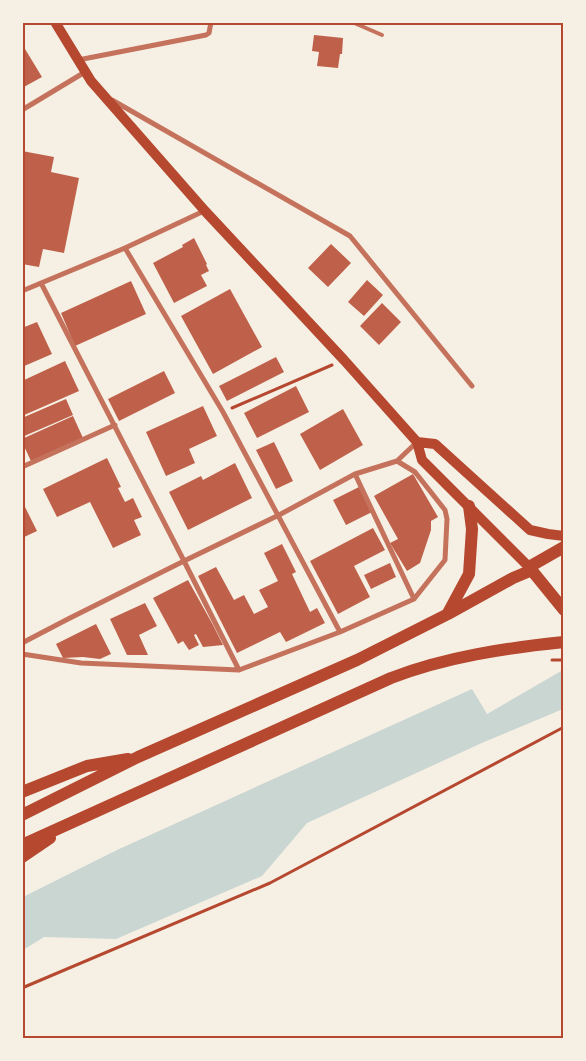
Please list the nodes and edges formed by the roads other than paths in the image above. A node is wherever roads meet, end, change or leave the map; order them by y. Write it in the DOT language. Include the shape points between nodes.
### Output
graph roads {
  1 [pos="55,22"];
  2 [pos="211,22"];
  3 [pos="352,22"];
  4 [pos="382,35"];
  5 [pos="78,60"];
  6 [pos="85,72"];
  7 [pos="105,96"];
  8 [pos="22,110"];
  9 [pos="205,211"];
  10 [pos="125,248"];
  11 [pos="41,283"];
  12 [pos="22,291"];
  13 [pos="472,386"];
  14 [pos="115,425"];
  15 [pos="417,442"];
  16 [pos="397,461"];
  17 [pos="22,467"];
  18 [pos="356,474"];
  19 [pos="469,506"];
  20 [pos="278,516"];
  21 [pos="564,536"];
  22 [pos="564,547"];
  23 [pos="184,560"];
  24 [pos="530,569"];
  25 [pos="414,599"];
  26 [pos="564,610"];
  27 [pos="448,614"];
  28 [pos="340,632"];
  29 [pos="564,642"];
  30 [pos="22,643"];
  31 [pos="22,654"];
  32 [pos="239,670"];
  33 [pos="138,757"];
  34 [pos="22,792"];
  35 [pos="22,815"];
  36 [pos="77,820"];
  37 [pos="22,845"];
  38 [pos="22,857"];
  1 -- 5 [label="main road"];
  2 -- 5 [label="street" via="206,35"];
  3 -- 4 [label="lane"];
  5 -- 6 [label="main road"];
  6 -- 7 [label="main road"];
  6 -- 8 [label="street"];
  7 -- 9 [label="main road"];
  7 -- 13 [label="street" via="350,236"];
  9 -- 10 [label="street"];
  9 -- 15 [label="main road"];
  10 -- 11 [label="street"];
  10 -- 20 [label="street" via="222,412"];
  11 -- 12 [label="street"];
  11 -- 14 [label="street"];
  14 -- 17 [label="street"];
  14 -- 23 [label="street"];
  15 -- 16 [label="street"];
  15 -- 19 [label="main road" via="422,460"];
  15 -- 21 [label="main road" via="435,444 530,530"];
  16 -- 18 [label="street"];
  16 -- 25 [label="street" via="415,472 445,510 447,519 445,560"];
  18 -- 20 [label="street"];
  18 -- 25 [label="street"];
  19 -- 24 [label="main road"];
  19 -- 27 [label="main road" via="472,529 469,574"];
  20 -- 23 [label="street"];
  20 -- 28 [label="street"];
  22 -- 24 [label="main road"];
  23 -- 30 [label="street"];
  23 -- 32 [label="street"];
  24 -- 26 [label="main road"];
  24 -- 27 [label="main road"];
  25 -- 28 [label="street"];
  27 -- 33 [label="main road" via="357,660"];
  28 -- 32 [label="street"];
  29 -- 36 [label="main road" via="482,654 410,671"];
  31 -- 32 [label="street" via="81,663"];
  33 -- 34 [label="main road" via="87,766"];
  33 -- 35 [label="main road"];
  36 -- 37 [label="main road"];
  36 -- 38 [label="main road"];
}
